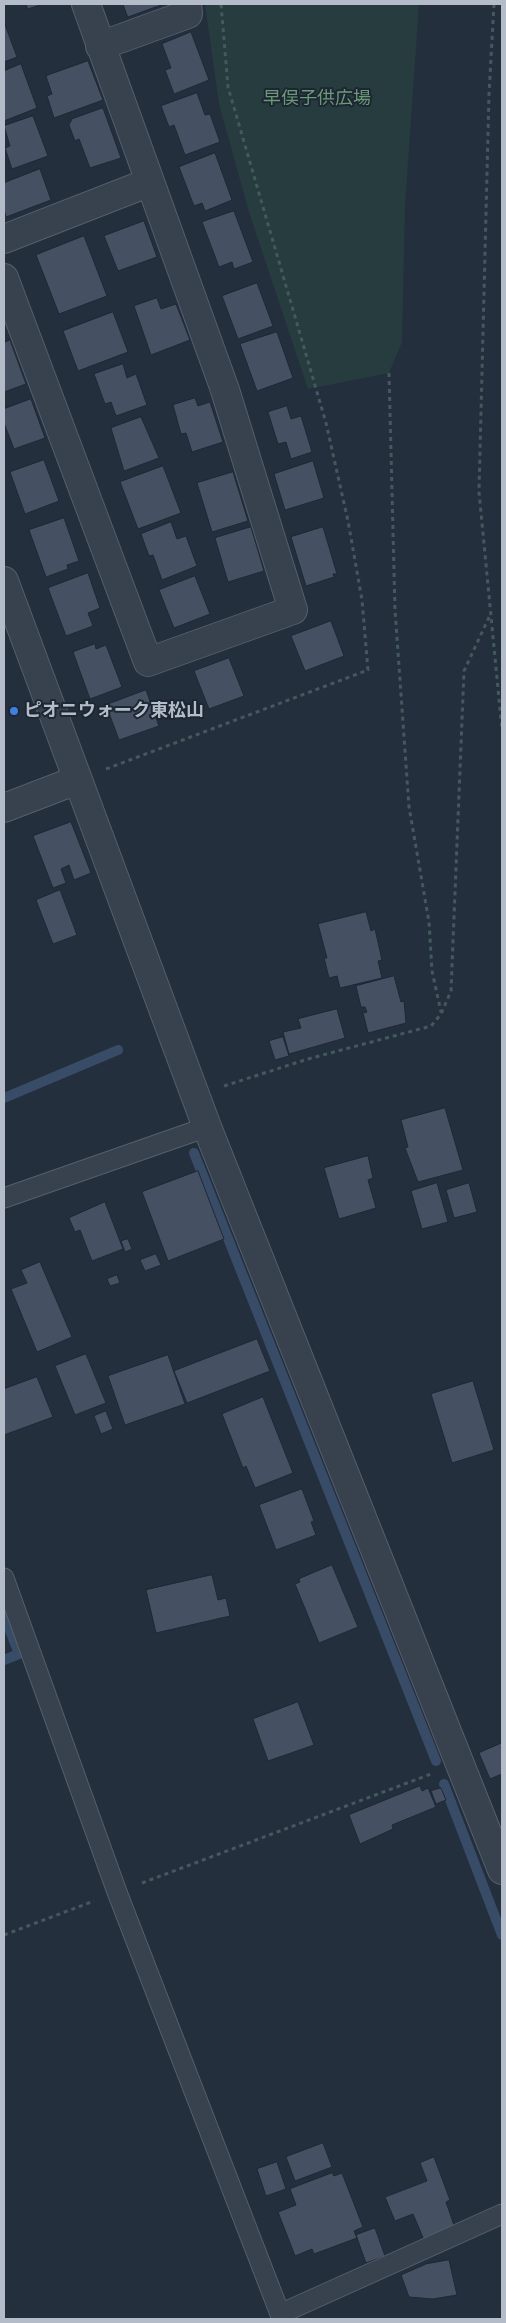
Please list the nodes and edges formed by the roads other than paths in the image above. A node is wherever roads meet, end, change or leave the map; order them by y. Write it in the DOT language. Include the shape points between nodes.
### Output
graph roads {
  1 [pos="86,4"];
  2 [pos="187,4"];
  3 [pos="100,46"];
  4 [pos="150,182"];
  5 [pos="4,238"];
  6 [pos="4,278"];
  7 [pos="4,581"];
  8 [pos="77,780"];
  9 [pos="4,808"];
  10 [pos="207,1127"];
  11 [pos="4,1198"];
  12 [pos="4,1578"];
  13 [pos="502,1870"];
  14 [pos="502,2214"];
  15 [pos="281,2316"];
  1 -- 3 [label="street"];
  2 -- 3 [label="street" via="188,14"];
  3 -- 4 [label="street"];
  4 -- 5 [label="street"];
  4 -- 6 [label="street" via="225,390 293,610 148,662"];
  7 -- 8 [label="street"];
  8 -- 9 [label="street"];
  8 -- 10 [label="street"];
  10 -- 11 [label="lane"];
  10 -- 13 [label="street"];
  12 -- 15 [label="lane" via="118,1892"];
  14 -- 15 [label="lane"];
}
